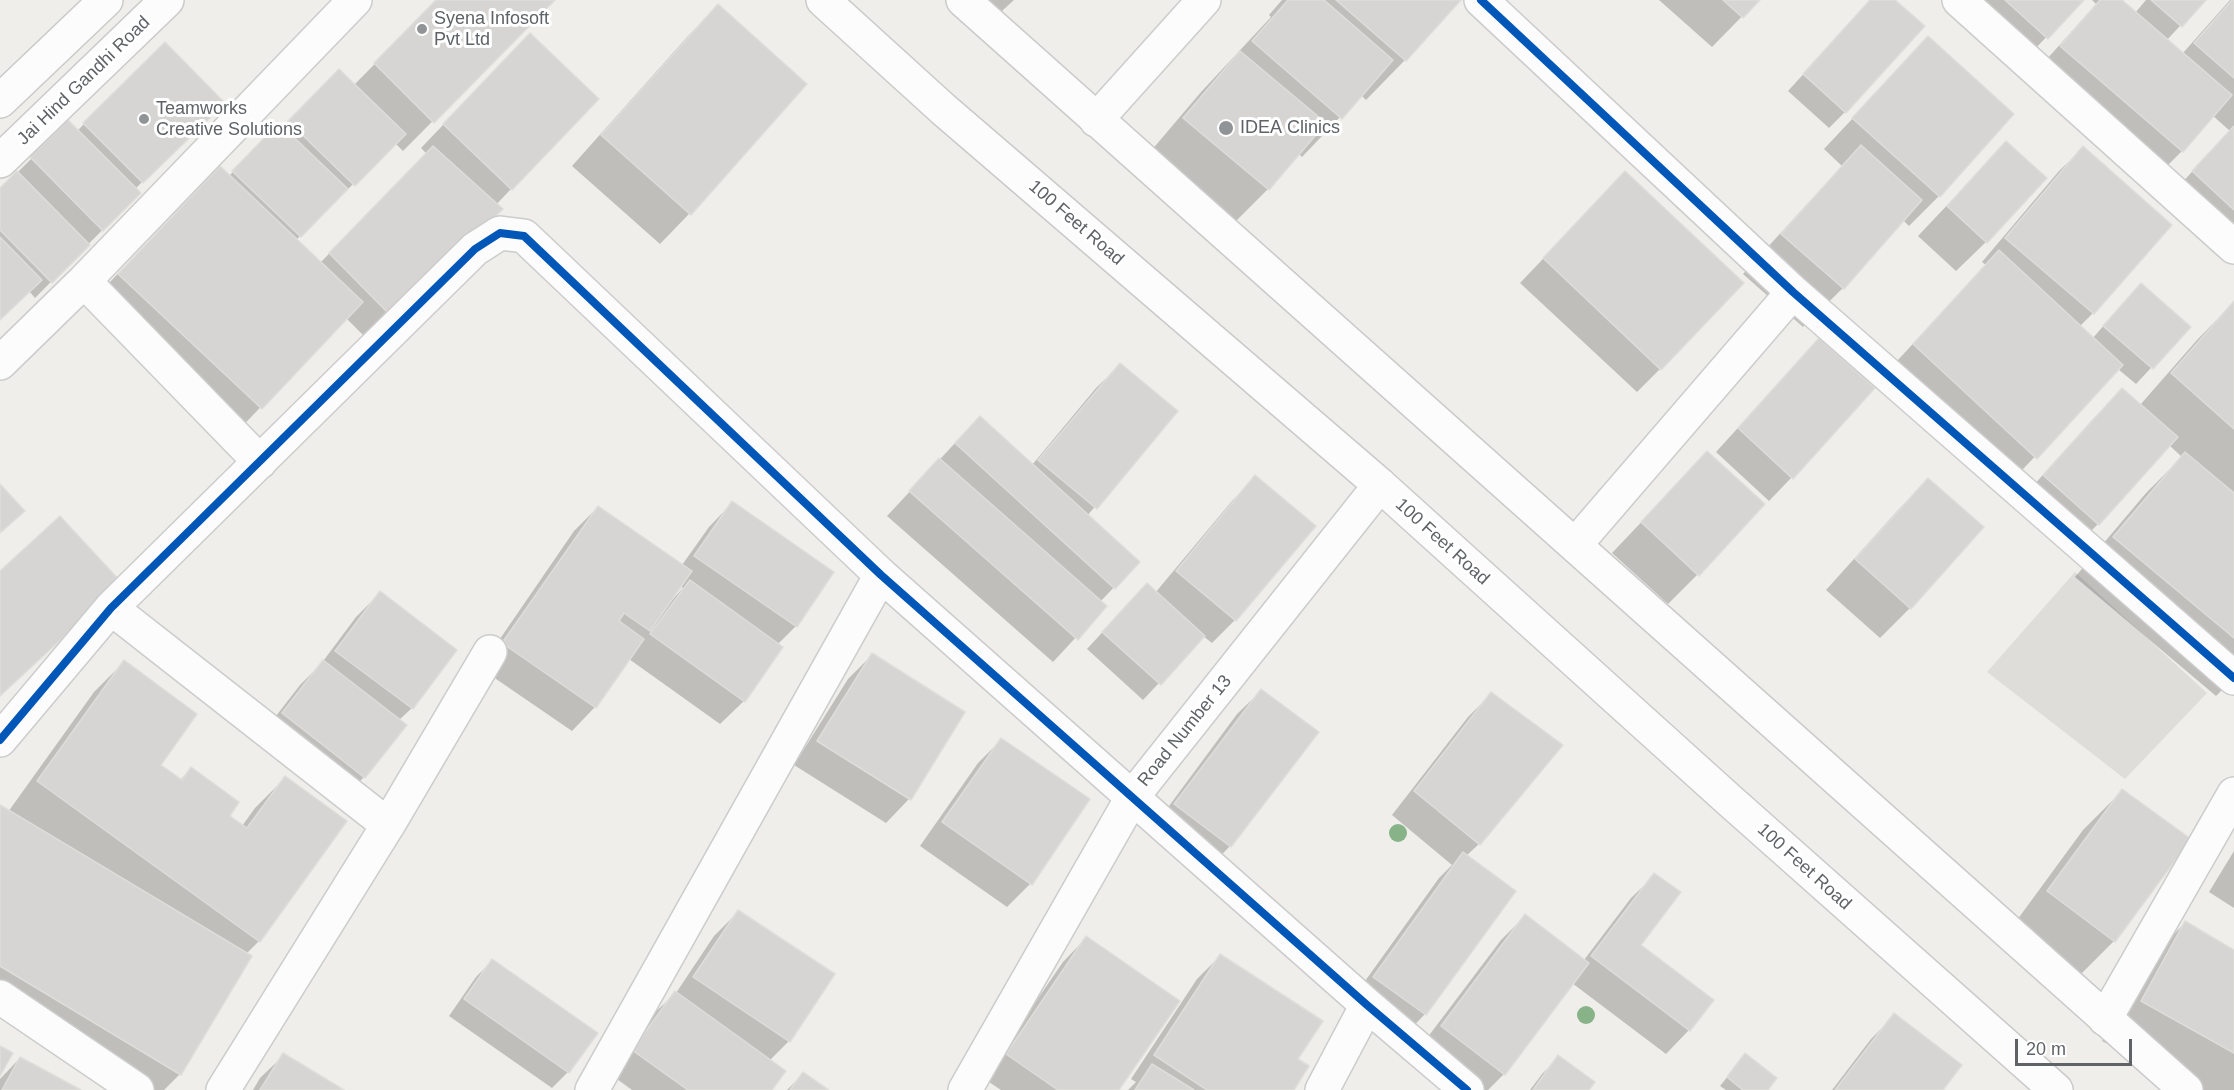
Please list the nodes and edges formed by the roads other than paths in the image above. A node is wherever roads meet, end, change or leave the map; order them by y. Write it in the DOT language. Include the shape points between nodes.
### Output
graph roads {
  1 [pos="106,0"];
  2 [pos="167,0"];
  3 [pos="355,0"];
  4 [pos="823,0"];
  5 [pos="963,0"];
  6 [pos="1204,0"];
  7 [pos="1481,0"];
  8 [pos="1959,0"];
  9 [pos="0,101"];
  10 [pos="1096,120"];
  11 [pos="0,161"];
  12 [pos="2234,247"];
  13 [pos="84,281"];
  14 [pos="1792,292"];
  15 [pos="0,363"];
  16 [pos="260,462"];
  17 [pos="1380,485"];
  18 [pos="1575,545"];
  19 [pos="880,575"];
  20 [pos="111,608"];
  21 [pos="490,652"];
  22 [pos="2234,678"];
  23 [pos="0,740"];
  24 [pos="2234,794"];
  25 [pos="1132,796"];
  26 [pos="388,825"];
  27 [pos="0,997"];
  28 [pos="1367,1005"];
  29 [pos="2105,1019"];
  30 [pos="137,1090"];
  31 [pos="223,1090"];
  32 [pos="592,1090"];
  33 [pos="965,1090"];
  34 [pos="1322,1090"];
  35 [pos="1467,1090"];
  36 [pos="2056,1090"];
  37 [pos="2186,1090"];
  1 -- 9 [label="street"];
  2 -- 11 [label="street, Jai Hind Gandhi Road"];
  3 -- 13 [label="street"];
  4 -- 17 [label="street, 100 Feet Road" via="943,109"];
  5 -- 10 [label="street"];
  6 -- 10 [label="street"];
  7 -- 14 [label="street"];
  8 -- 12 [label="street"];
  10 -- 18 [label="street"];
  13 -- 15 [label="street"];
  13 -- 16 [label="street"];
  14 -- 18 [label="street"];
  14 -- 22 [label="street"];
  16 -- 19 [label="street" via="475,249 500,233 524,236"];
  16 -- 20 [label="street"];
  17 -- 25 [label="street, Road Number 13"];
  17 -- 36 [label="street, 100 Feet Road"];
  18 -- 29 [label="street"];
  19 -- 25 [label="street"];
  19 -- 32 [label="street"];
  20 -- 23 [label="street"];
  20 -- 26 [label="street"];
  21 -- 26 [label="street"];
  24 -- 29 [label="street"];
  25 -- 28 [label="street"];
  25 -- 33 [label="street, Road Number 13"];
  26 -- 31 [label="street"];
  27 -- 30 [label="street"];
  28 -- 34 [label="street"];
  28 -- 35 [label="street"];
  29 -- 37 [label="street"];
}
